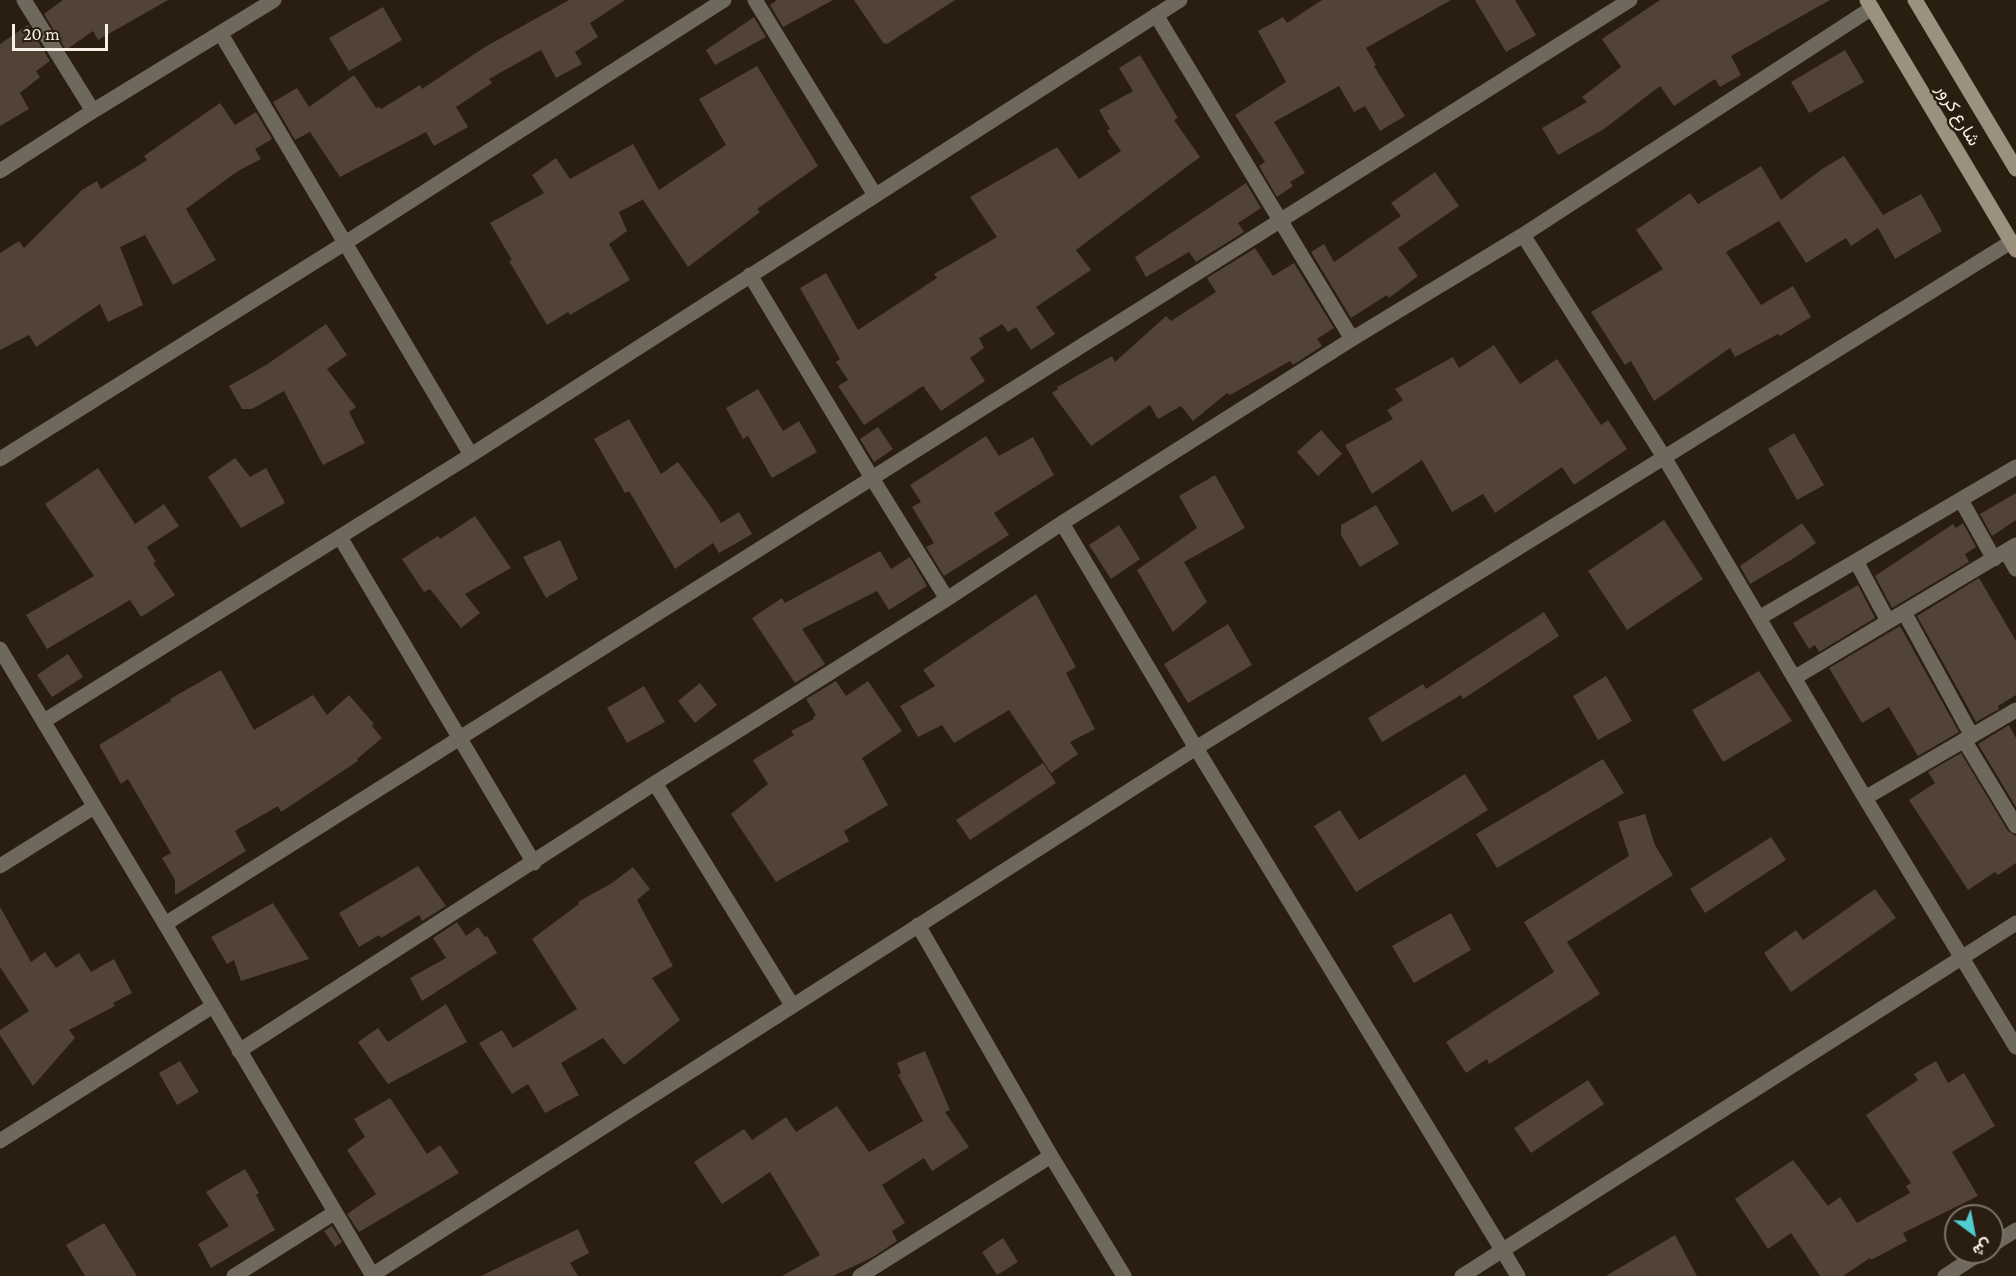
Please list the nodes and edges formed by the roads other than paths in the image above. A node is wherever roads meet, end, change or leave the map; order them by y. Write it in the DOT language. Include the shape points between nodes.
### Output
graph roads {
  1 [pos="24,0"];
  2 [pos="274,0"];
  3 [pos="724,0"];
  4 [pos="755,0"];
  5 [pos="1180,0"];
  6 [pos="1630,0"];
  7 [pos="1915,0"];
  8 [pos="1870,4"];
  9 [pos="1156,15"];
  10 [pos="220,34"];
  11 [pos="93,111"];
  12 [pos="2016,169"];
  13 [pos="0,171"];
  14 [pos="876,195"];
  15 [pos="1281,220"];
  16 [pos="1523,235"];
  17 [pos="345,243"];
  18 [pos="2014,246"];
  19 [pos="750,275"];
  20 [pos="1352,339"];
  21 [pos="471,455"];
  22 [pos="1664,458"];
  23 [pos="0,459"];
  24 [pos="2016,467"];
  25 [pos="872,478"];
  26 [pos="1961,500"];
  27 [pos="1062,523"];
  28 [pos="340,537"];
  29 [pos="2005,552"];
  30 [pos="1856,561"];
  31 [pos="2016,569"];
  32 [pos="947,599"];
  33 [pos="1904,612"];
  34 [pos="1759,618"];
  35 [pos="1888,621"];
  36 [pos="0,649"];
  37 [pos="1794,678"];
  38 [pos="2016,710"];
  39 [pos="44,721"];
  40 [pos="1968,738"];
  41 [pos="461,739"];
  42 [pos="1196,748"];
  43 [pos="655,783"];
  44 [pos="1865,798"];
  45 [pos="94,807"];
  46 [pos="2016,826"];
  47 [pos="534,863"];
  48 [pos="0,866"];
  49 [pos="2016,923"];
  50 [pos="165,924"];
  51 [pos="918,925"];
  52 [pos="1960,958"];
  53 [pos="792,1005"];
  54 [pos="213,1006"];
  55 [pos="2016,1047"];
  56 [pos="239,1051"];
  57 [pos="0,1141"];
  58 [pos="1051,1156"];
  59 [pos="334,1213"];
  60 [pos="1503,1251"];
  61 [pos="1963,1264"];
  62 [pos="234,1276"];
  63 [pos="372,1276"];
  64 [pos="860,1276"];
  65 [pos="1124,1276"];
  66 [pos="1462,1276"];
  67 [pos="1518,1276"];
  68 [pos="1944,1276"];
  1 -- 11 [label="street"];
  2 -- 10 [label="street"];
  3 -- 17 [label="street"];
  4 -- 14 [label="street"];
  5 -- 9 [label="street"];
  6 -- 15 [label="street"];
  7 -- 12 [label="main road, شارع كرور"];
  8 -- 16 [label="street"];
  8 -- 18 [label="main road, شارع كرور"];
  9 -- 14 [label="street"];
  9 -- 15 [label="street"];
  10 -- 11 [label="street"];
  10 -- 17 [label="street"];
  11 -- 13 [label="street"];
  14 -- 19 [label="street"];
  15 -- 20 [label="street"];
  15 -- 25 [label="street"];
  16 -- 20 [label="street"];
  16 -- 22 [label="street"];
  17 -- 21 [label="street"];
  17 -- 23 [label="street"];
  18 -- 22 [label="street"];
  19 -- 21 [label="street"];
  19 -- 25 [label="street"];
  20 -- 27 [label="street"];
  21 -- 28 [label="street"];
  22 -- 34 [label="street"];
  22 -- 42 [label="street"];
  24 -- 26 [label="street"];
  25 -- 32 [label="street"];
  25 -- 41 [label="street"];
  26 -- 29 [label="street"];
  26 -- 30 [label="street"];
  27 -- 32 [label="street"];
  27 -- 42 [label="street"];
  28 -- 39 [label="street"];
  28 -- 41 [label="street"];
  29 -- 31 [label="street"];
  29 -- 33 [label="street"];
  30 -- 34 [label="street"];
  30 -- 35 [label="street"];
  32 -- 43 [label="street"];
  33 -- 35 [label="street"];
  33 -- 40 [label="street"];
  34 -- 37 [label="street"];
  35 -- 37 [label="street"];
  36 -- 39 [label="street"];
  37 -- 44 [label="street"];
  38 -- 40 [label="street"];
  39 -- 45 [label="street"];
  40 -- 44 [label="street"];
  40 -- 46 [label="street"];
  41 -- 47 [label="street"];
  41 -- 50 [label="street"];
  42 -- 51 [label="street"];
  42 -- 60 [label="street"];
  43 -- 47 [label="street"];
  43 -- 53 [label="street"];
  44 -- 52 [label="street"];
  45 -- 48 [label="street"];
  45 -- 50 [label="street"];
  47 -- 56 [label="street"];
  49 -- 52 [label="street"];
  50 -- 54 [label="street"];
  51 -- 53 [label="street"];
  51 -- 58 [label="street"];
  52 -- 55 [label="street"];
  52 -- 60 [label="street"];
  53 -- 63 [label="street"];
  54 -- 56 [label="street"];
  54 -- 57 [label="street"];
  56 -- 59 [label="street"];
  58 -- 64 [label="street"];
  58 -- 65 [label="street"];
  59 -- 62 [label="street"];
  59 -- 63 [label="street"];
  60 -- 66 [label="street"];
  60 -- 67 [label="street"];
  61 -- 68 [label="street"];
}
